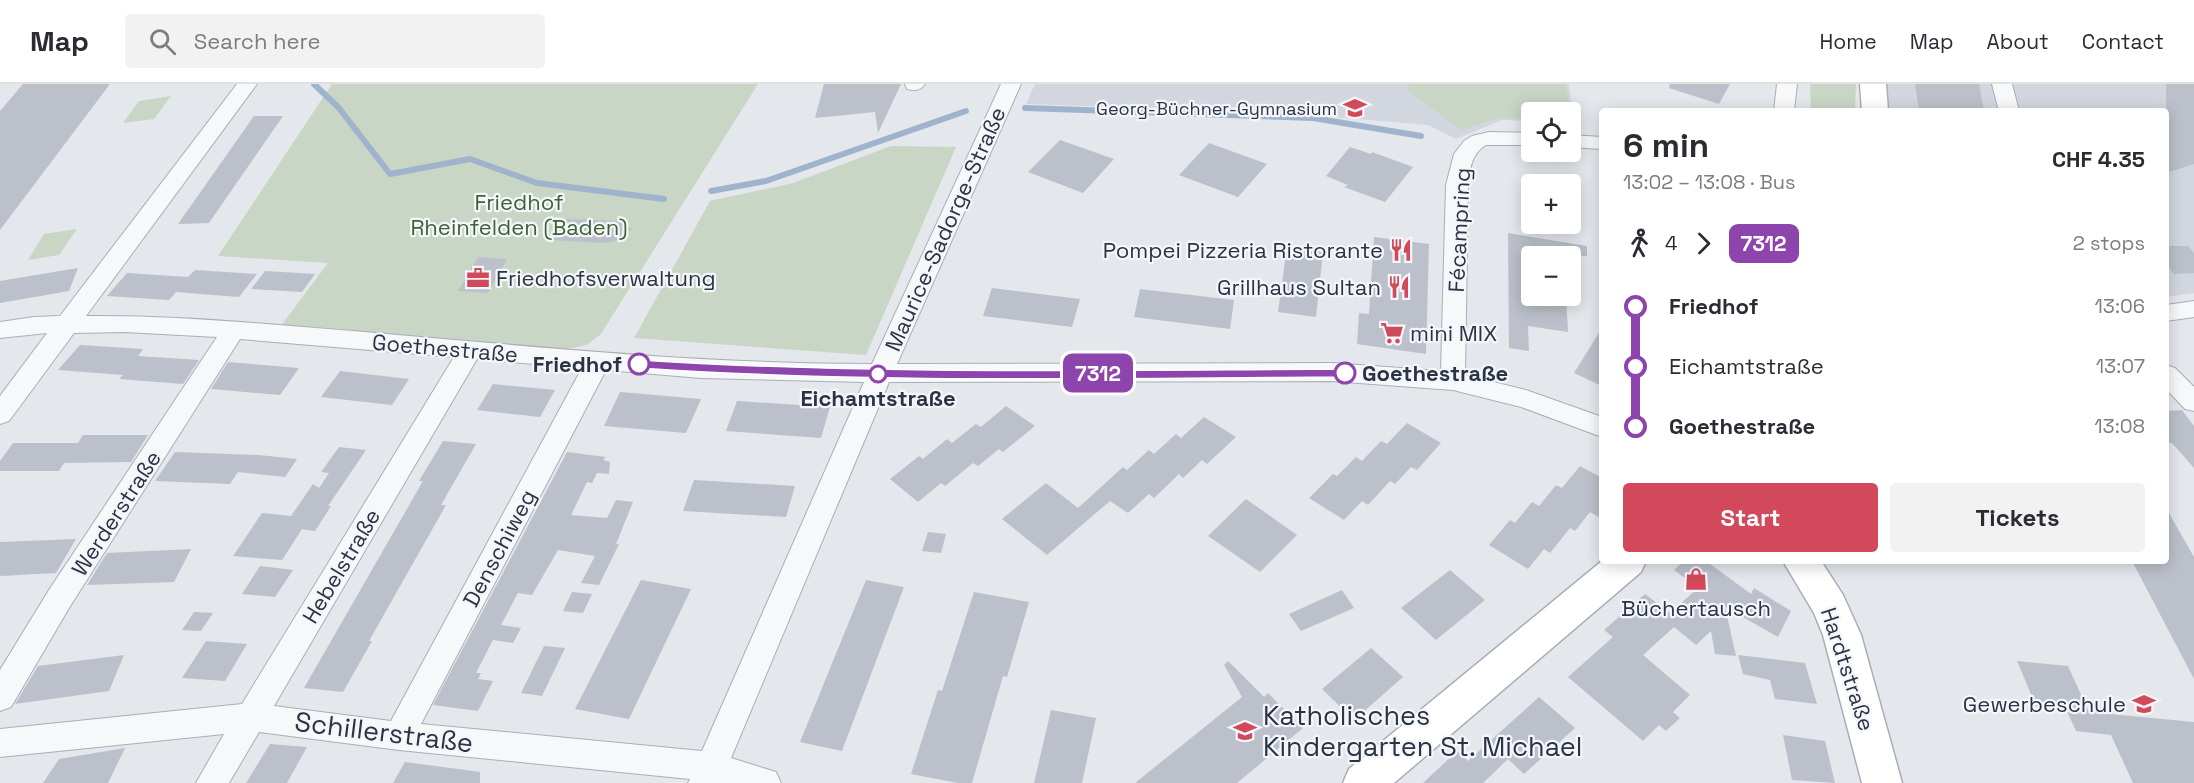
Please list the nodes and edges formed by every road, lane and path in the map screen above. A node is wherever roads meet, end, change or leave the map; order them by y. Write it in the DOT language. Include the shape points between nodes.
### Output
graph roads {
  1 [pos="246,84"];
  2 [pos="1011,84"];
  3 [pos="1787,84"];
  4 [pos="1873,84"];
  5 [pos="2002,84"];
  6 [pos="1784,108"];
  7 [pos="1875,108"];
  8 [pos="2008,108"];
  9 [pos="1521,139"];
  10 [pos="1581,142"];
  11 [pos="1599,143"];
  12 [pos="2194,309"];
  13 [pos="2169,313"];
  14 [pos="66,324"];
  15 [pos="0,330"];
  16 [pos="234,330"];
  17 [pos="470,350"];
  18 [pos="598,361"];
  19 [pos="880,374"];
  20 [pos="2169,377"];
  21 [pos="1453,381"];
  22 [pos="2194,402"];
  23 [pos="0,414"];
  24 [pos="1599,426"];
  25 [pos="1624,564"];
  26 [pos="1803,564"];
  27 [pos="0,697"];
  28 [pos="251,717"];
  29 [pos="399,736"];
  30 [pos="0,743"];
  31 [pos="707,775"];
  32 [pos="212,783"];
  33 [pos="765,783"];
  34 [pos="1363,783"];
  35 [pos="1882,783"];
  1 -- 14 [label="street"];
  2 -- 19 [label="street, Maurice-Sadorge-Straße"];
  3 -- 6 [label="street"];
  4 -- 7 [label="main road"];
  5 -- 8 [label="street"];
  9 -- 21 [label="street, Fécampring" via="1483,140 1467,147 1462,155 1457,185"];
  10 -- 11 [label="street"];
  12 -- 13 [label="street"];
  14 -- 15 [label="street, Goethestraße"];
  14 -- 16 [label="street, Goethestraße"];
  14 -- 23 [label="street"];
  16 -- 17 [label="street, Goethestraße"];
  16 -- 27 [label="street, Werderstraße"];
  17 -- 18 [label="street, Goethestraße"];
  17 -- 28 [label="street, Hebelstraße"];
  18 -- 19 [label="street, Goethestraße" via="701,369"];
  18 -- 29 [label="street, Denschiweg"];
  19 -- 21 [label="street, Goethestraße" via="1332,372"];
  19 -- 31 [label="street"];
  20 -- 22 [label="street"];
  21 -- 24 [label="street, Goethestraße" via="1526,399"];
  25 -- 34 [label="main road"];
  26 -- 35 [label="main road, Hardtstraße" via="1830,606 1842,635"];
  28 -- 29 [label="street, Schillerstraße"];
  28 -- 30 [label="street, Schillerstraße"];
  28 -- 32 [label="street, Hebelstraße"];
  29 -- 31 [label="street, Schillerstraße"];
  31 -- 33 [label="street, Schillerstraße"];
}
